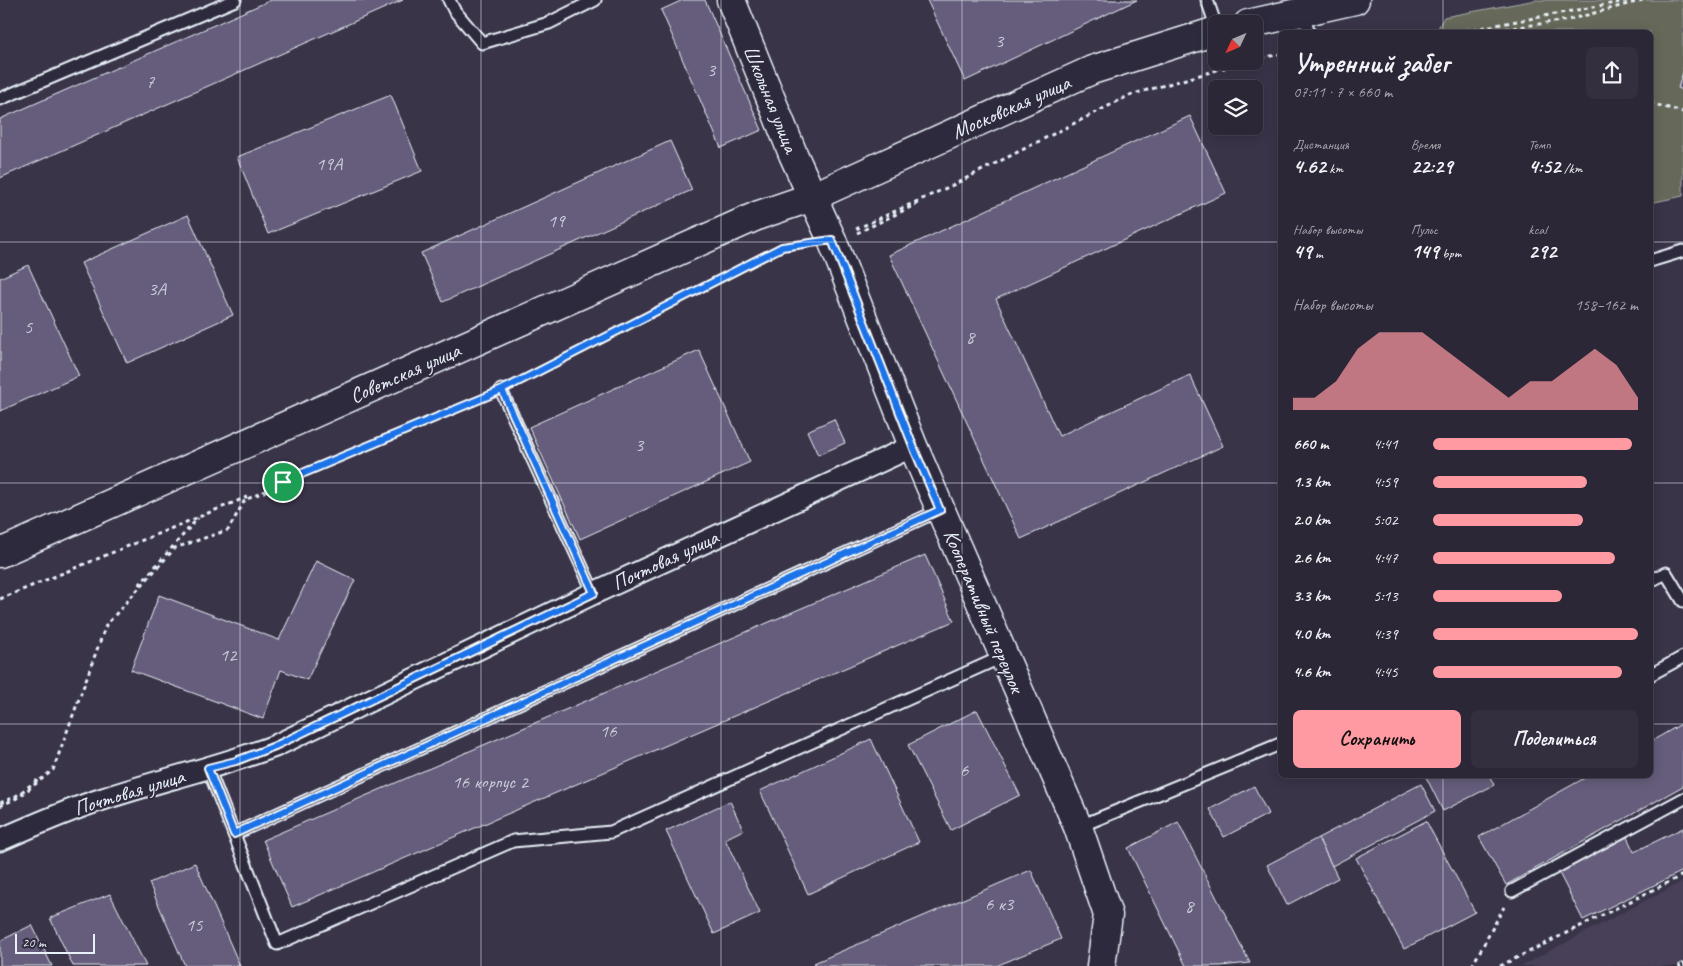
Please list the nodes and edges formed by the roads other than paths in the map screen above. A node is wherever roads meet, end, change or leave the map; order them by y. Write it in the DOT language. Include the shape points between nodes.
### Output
graph roads {
  1 [pos="235,0"];
  2 [pos="449,0"];
  3 [pos="595,0"];
  4 [pos="731,0"];
  5 [pos="1207,0"];
  6 [pos="1355,0"];
  7 [pos="1212,15"];
  8 [pos="1306,22"];
  9 [pos="1263,23"];
  10 [pos="1208,34"];
  11 [pos="0,99"];
  12 [pos="812,197"];
  13 [pos="1683,250"];
  14 [pos="1653,260"];
  15 [pos="506,388"];
  16 [pos="913,446"];
  17 [pos="940,510"];
  18 [pos="0,553"];
  19 [pos="1653,580"];
  20 [pos="594,593"];
  21 [pos="1683,601"];
  22 [pos="1004,656"];
  23 [pos="1683,657"];
  24 [pos="1653,673"];
  25 [pos="1278,745"];
  26 [pos="208,768"];
  27 [pos="1683,799"];
  28 [pos="1078,826"];
  29 [pos="234,834"];
  30 [pos="0,840"];
  31 [pos="1512,891"];
  32 [pos="1101,966"];
  1 -- 11 [label="lane"];
  2 -- 3 [label="lane" via="482,44 549,23"];
  4 -- 12 [label="main road, Школьная улица"];
  5 -- 7 [label="lane"];
  6 -- 8 [label="main road"];
  8 -- 9 [label="main road"];
  10 -- 12 [label="main road, Московская улица" via="1092,70"];
  12 -- 16 [label="main road, Кооперативный переулок" via="843,237"];
  12 -- 18 [label="main road, Советская улица" via="759,215"];
  13 -- 14 [label="lane"];
  15 -- 20 [label="lane"];
  16 -- 17 [label="main road, Кооперативный переулок"];
  16 -- 20 [label="street, Почтовая улица"];
  17 -- 22 [label="main road, Кооперативный переулок"];
  17 -- 29 [label="lane"];
  19 -- 21 [label="lane" via="1666,574"];
  20 -- 26 [label="street, Почтовая улица" via="275,746"];
  22 -- 28 [label="main road, Кооперативный переулок"];
  22 -- 29 [label="lane" via="611,832 513,841 276,944"];
  23 -- 24 [label="lane"];
  25 -- 28 [label="lane"];
  26 -- 29 [label="lane"];
  26 -- 30 [label="street, Почтовая улица" via="104,798"];
  27 -- 31 [label="lane"];
  28 -- 32 [label="main road, Кооперативный переулок" via="1108,915"];
}
